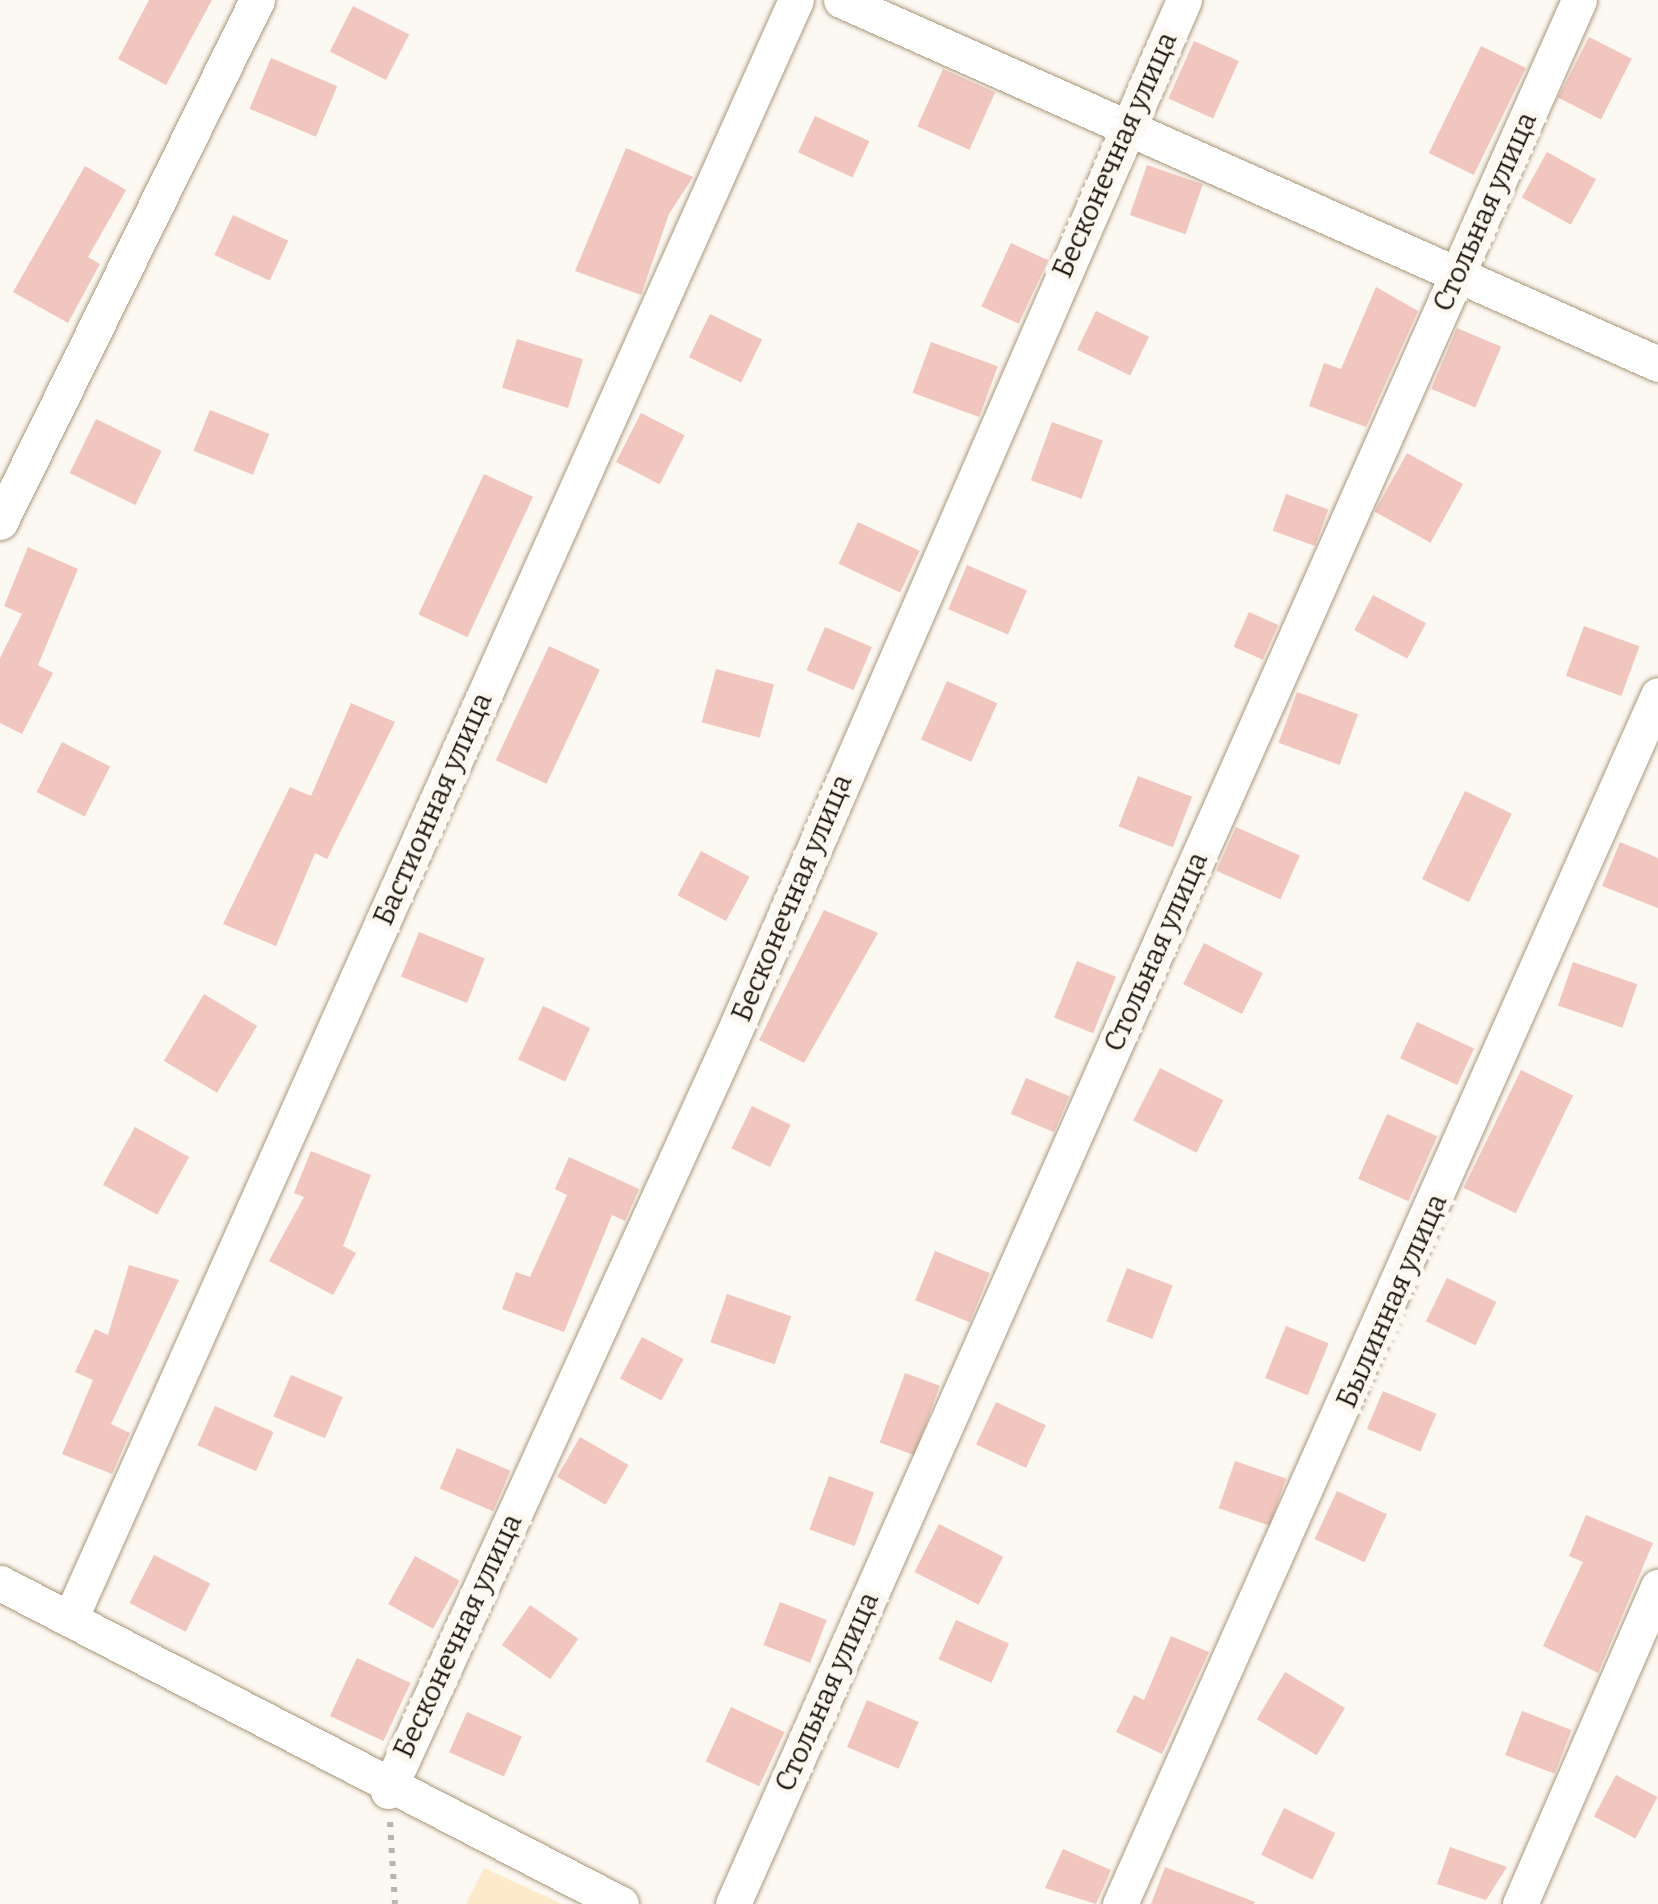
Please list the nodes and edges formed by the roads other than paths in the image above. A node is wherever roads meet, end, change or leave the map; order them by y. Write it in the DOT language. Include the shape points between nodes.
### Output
graph roads {
  1 [pos="256,0"];
  2 [pos="796,0"];
  3 [pos="841,0"];
  4 [pos="1184,0"];
  5 [pos="1580,0"];
  6 [pos="1126,127"];
  7 [pos="1460,269"];
  8 [pos="1658,364"];
  9 [pos="0,522"];
  10 [pos="1658,695"];
  11 [pos="0,1583"];
  12 [pos="1658,1587"];
  13 [pos="70,1618"];
  14 [pos="388,1791"];
  15 [pos="620,1904"];
  16 [pos="733,1904"];
  17 [pos="1120,1904"];
  18 [pos="1520,1904"];
  1 -- 9 [label="street"];
  2 -- 13 [label="street, Бастионная улица"];
  3 -- 6 [label="street"];
  4 -- 6 [label="street, Бесконечная улица"];
  5 -- 7 [label="street, Стольная улица"];
  6 -- 7 [label="street"];
  6 -- 14 [label="street, Бесконечная улица" via="732,1037"];
  7 -- 8 [label="street"];
  7 -- 16 [label="street, Стольная улица"];
  10 -- 17 [label="street, Былинная улица"];
  11 -- 13 [label="street"];
  12 -- 18 [label="street"];
  13 -- 14 [label="street"];
  14 -- 15 [label="street"];
}
